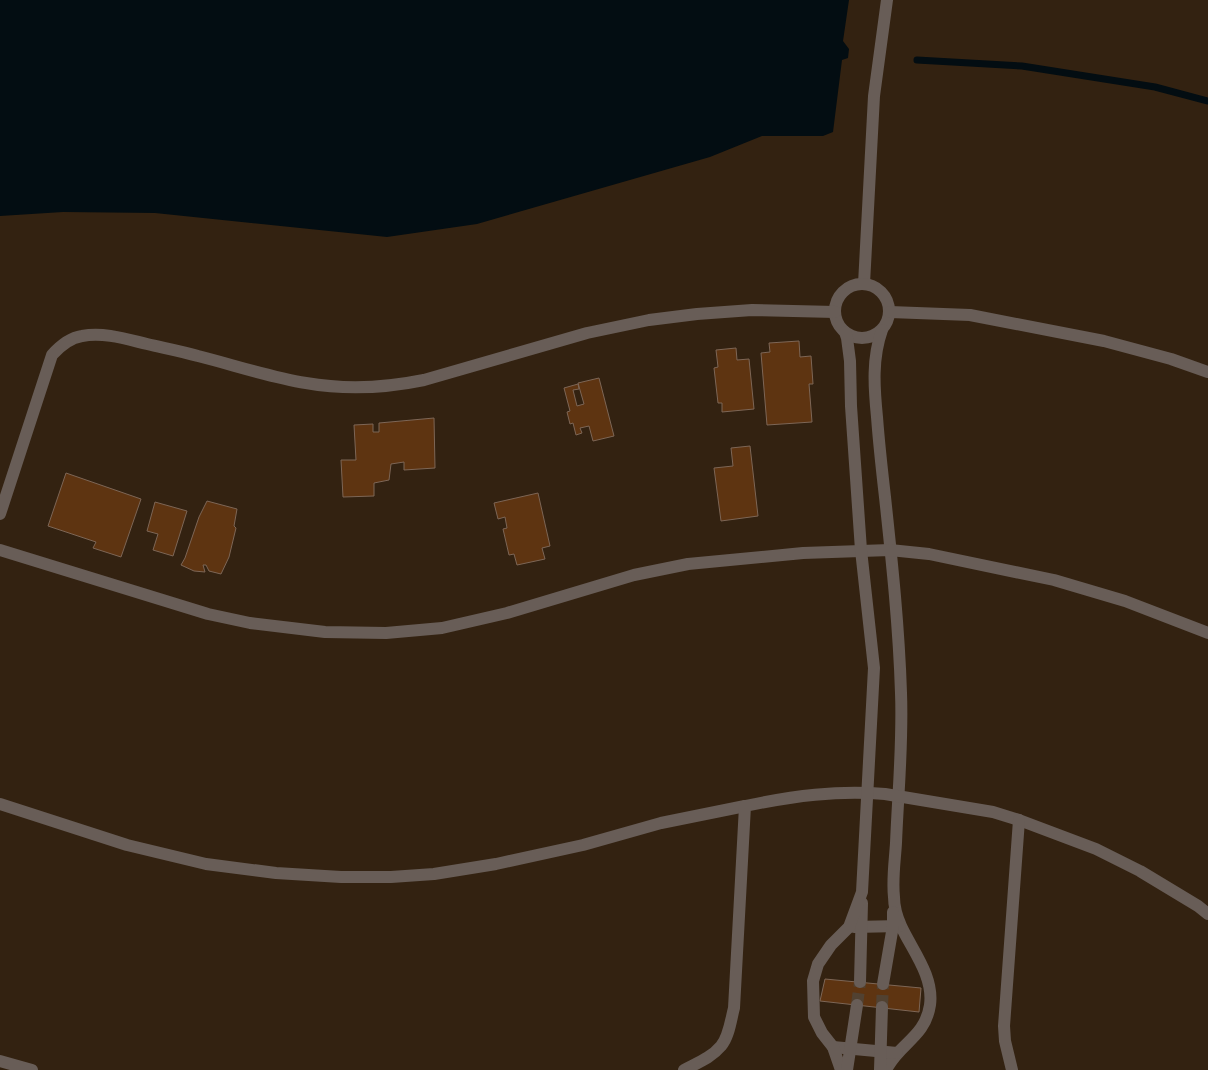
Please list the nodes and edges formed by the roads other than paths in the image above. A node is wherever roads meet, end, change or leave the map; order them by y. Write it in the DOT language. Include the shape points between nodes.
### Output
graph roads {
  1 [pos="888,0"];
  2 [pos="864,284"];
  3 [pos="835,312"];
  4 [pos="890,312"];
  5 [pos="882,330"];
  6 [pos="845,332"];
  7 [pos="1208,372"];
  8 [pos="0,514"];
  9 [pos="0,550"];
  10 [pos="861,550"];
  11 [pos="890,550"];
  12 [pos="1208,633"];
  13 [pos="867,793"];
  14 [pos="898,797"];
  15 [pos="0,804"];
  16 [pos="745,806"];
  17 [pos="1018,820"];
  18 [pos="1208,914"];
  19 [pos="897,926"];
  20 [pos="855,927"];
  21 [pos="860,982"];
  22 [pos="883,984"];
  23 [pos="857,1005"];
  24 [pos="882,1008"];
  25 [pos="833,1047"];
  26 [pos="852,1049"];
  27 [pos="880,1051"];
  28 [pos="897,1053"];
  29 [pos="0,1061"];
  30 [pos="32,1070"];
  31 [pos="684,1070"];
  32 [pos="841,1070"];
  33 [pos="847,1070"];
  34 [pos="880,1070"];
  35 [pos="886,1070"];
  36 [pos="1012,1070"];
  1 -- 2 [label="street" via="874,96"];
  2 -- 3 [label="street" via="855,284 847,288 840,295"];
  2 -- 4 [label="street" via="880,290 889,304"];
  3 -- 6 [label="street" via="836,319"];
  3 -- 8 [label="street" via="752,310 649,320 587,333 424,380 374,387 338,388 306,383 108,335 81,336 59,346 52,355"];
  4 -- 5 [label="street"];
  4 -- 7 [label="street" via="970,316 1104,341"];
  5 -- 6 [label="street" via="868,337 856,337"];
  5 -- 11 [label="street" via="876,352 874,385"];
  6 -- 10 [label="street" via="850,361"];
  9 -- 10 [label="street" via="208,614 250,623 325,632 442,628 507,613 634,575 688,564"];
  10 -- 11 [label="street"];
  10 -- 13 [label="street" via="874,668"];
  11 -- 12 [label="street" via="929,554 1054,580 1125,601"];
  11 -- 14 [label="street" via="902,695"];
  13 -- 14 [label="street"];
  13 -- 16 [label="street" via="784,798"];
  13 -- 20 [label="street" via="862,892"];
  14 -- 17 [label="street" via="993,812"];
  14 -- 19 [label="street" via="893,895"];
  15 -- 16 [label="street" via="127,845 206,864 276,873 341,877 434,874 496,864 583,845 661,823"];
  16 -- 31 [label="street" via="731,1020 722,1046 708,1058"];
  17 -- 18 [label="street" via="1096,849 1140,871"];
  17 -- 36 [label="street" via="1004,1026"];
  19 -- 20 [label="street"];
  19 -- 22 [label="street"];
  19 -- 28 [label="street" via="925,972 931,1002 922,1028"];
  20 -- 21 [label="street"];
  20 -- 25 [label="street" via="831,945 818,964 813,982 814,1017"];
  23 -- 26 [label="street"];
  24 -- 27 [label="street"];
  25 -- 26 [label="street"];
  25 -- 32 [label="street"];
  26 -- 27 [label="street"];
  26 -- 33 [label="street"];
  27 -- 28 [label="street"];
  27 -- 34 [label="street"];
  28 -- 35 [label="street"];
  29 -- 30 [label="street"];
}
